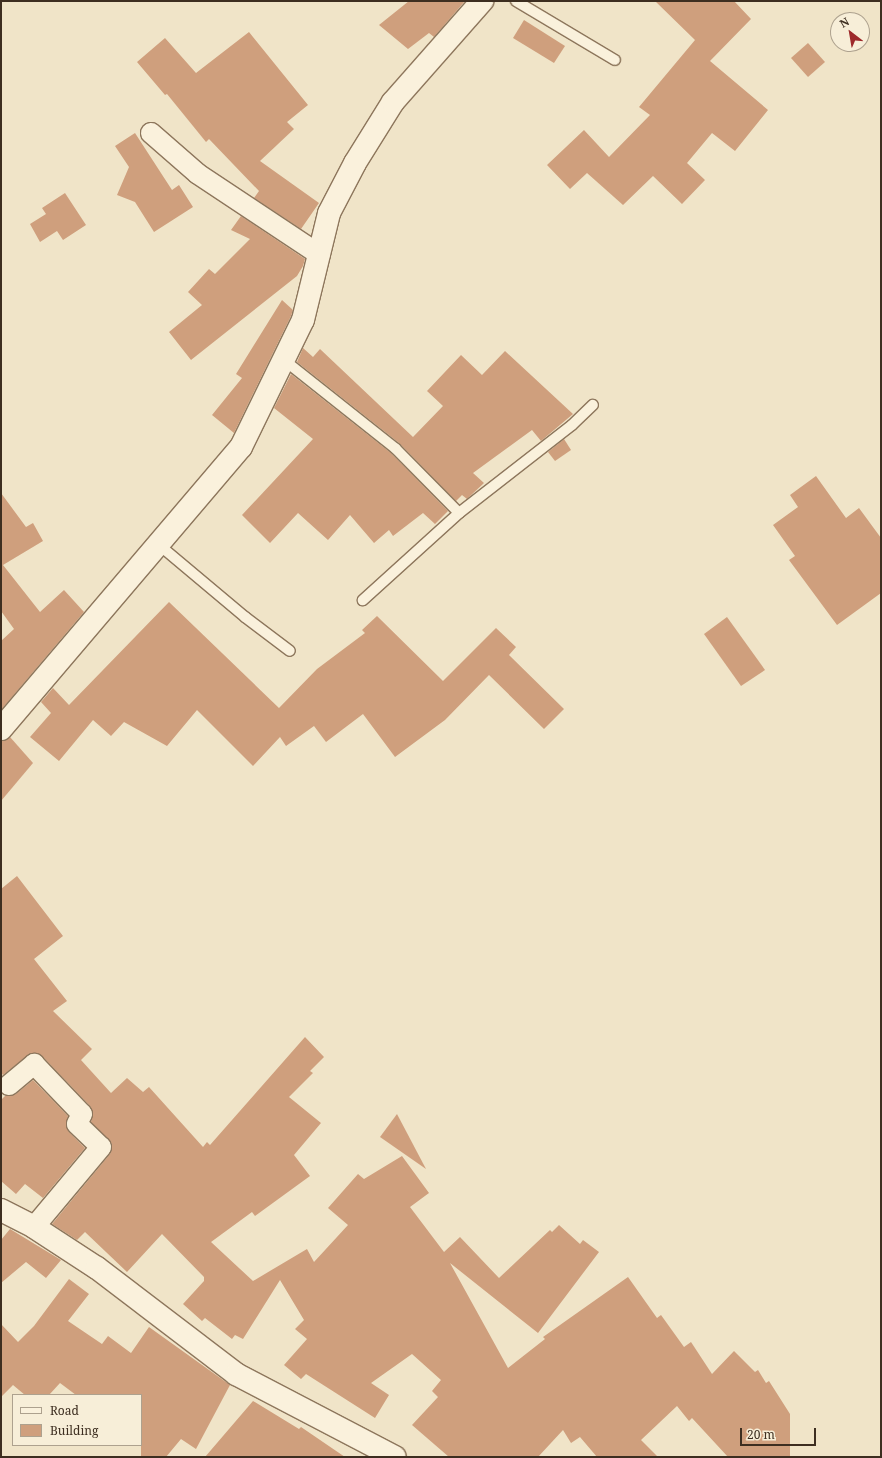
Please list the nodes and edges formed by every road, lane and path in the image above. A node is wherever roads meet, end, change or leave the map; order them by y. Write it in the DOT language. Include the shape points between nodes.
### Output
graph roads {
  1 [pos="482,1"];
  2 [pos="516,1"];
  3 [pos="615,60"];
  4 [pos="151,134"];
  5 [pos="320,255"];
  6 [pos="284,360"];
  7 [pos="593,405"];
  8 [pos="460,513"];
  9 [pos="158,544"];
  10 [pos="363,600"];
  11 [pos="290,651"];
  12 [pos="1,729"];
  13 [pos="4,1084"];
  14 [pos="1,1210"];
  15 [pos="34,1227"];
  16 [pos="394,1457"];
  1 -- 5 [label="main road" via="393,102 329,213"];
  2 -- 3 [label="lane"];
  4 -- 5 [label="street" via="198,174"];
  5 -- 6 [label="main road" via="303,320"];
  6 -- 8 [label="lane" via="395,448"];
  6 -- 9 [label="main road" via="241,447"];
  7 -- 8 [label="lane" via="572,426"];
  8 -- 10 [label="lane"];
  9 -- 11 [label="lane"];
  9 -- 12 [label="main road"];
  13 -- 15 [label="street" via="34,1064 82,1114 77,1124 101,1146"];
  14 -- 15 [label="main road"];
  15 -- 16 [label="main road" via="97,1268 236,1374"];
}
